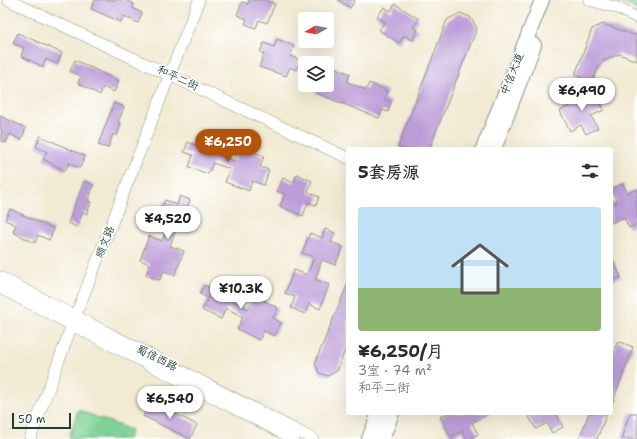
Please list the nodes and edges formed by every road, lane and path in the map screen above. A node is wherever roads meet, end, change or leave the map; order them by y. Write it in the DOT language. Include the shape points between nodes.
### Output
graph roads {
  1 [pos="8,0"];
  2 [pos="199,0"];
  3 [pos="542,0"];
  4 [pos="552,0"];
  5 [pos="589,0"];
  6 [pos="637,18"];
  7 [pos="170,74"];
  8 [pos="484,147"];
  9 [pos="495,147"];
  10 [pos="346,157"];
  11 [pos="0,277"];
  12 [pos="0,288"];
  13 [pos="74,321"];
  14 [pos="378,415"];
  15 [pos="391,415"];
  16 [pos="30,439"];
  17 [pos="294,439"];
  18 [pos="313,439"];
  19 [pos="369,439"];
  20 [pos="382,439"];
  1 -- 7 [label="street, 和平二街"];
  2 -- 7 [label="street, 顺文路"];
  3 -- 8 [label="main road, 中信大道"];
  4 -- 9 [label="main road, 中信大道"];
  5 -- 6 [label="street" via="618,8"];
  7 -- 10 [label="street, 和平二街"];
  7 -- 13 [label="street, 顺文路"];
  11 -- 13 [label="street, 蜀信西路"];
  12 -- 13 [label="street, 蜀信西路"];
  13 -- 16 [label="street, 顺文路"];
  13 -- 17 [label="street, 蜀信西路"];
  13 -- 18 [label="street, 蜀信西路"];
  14 -- 19 [label="main road"];
  15 -- 20 [label="main road"];
}
